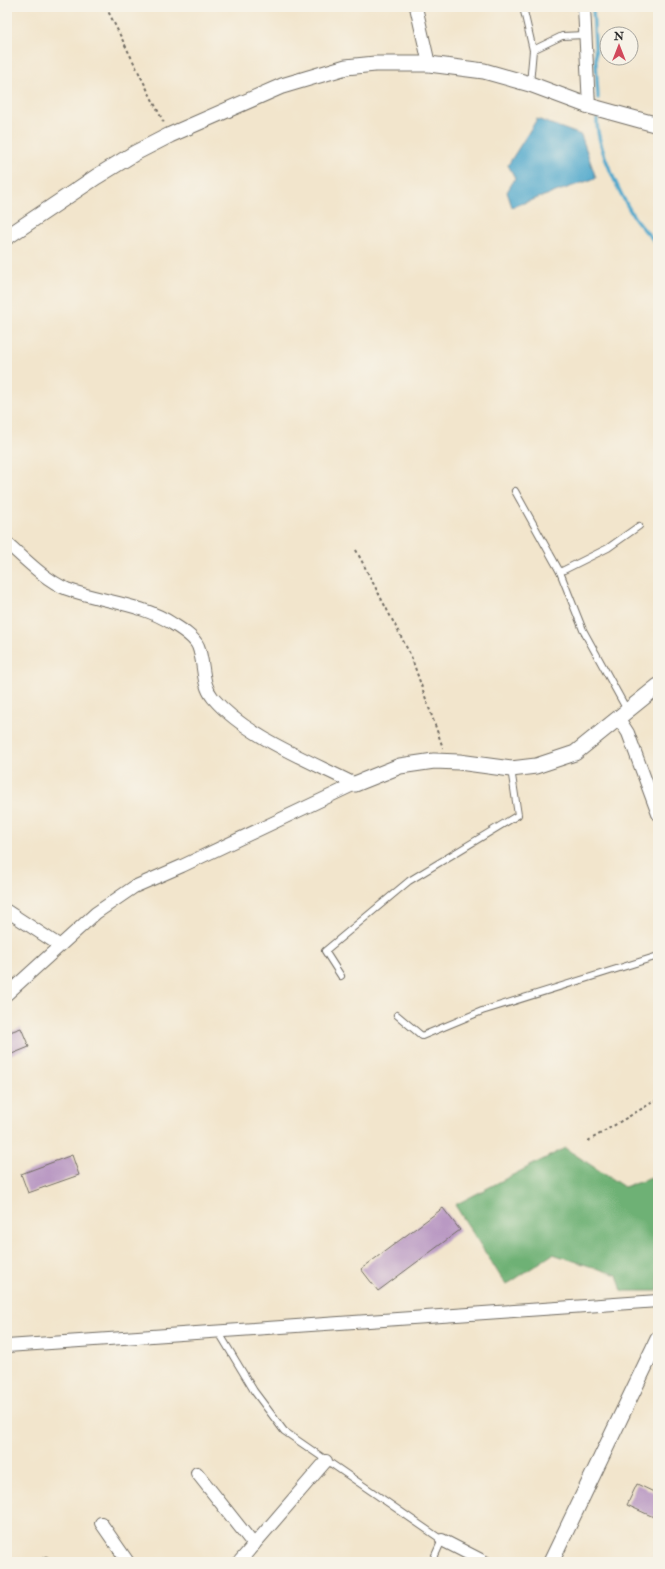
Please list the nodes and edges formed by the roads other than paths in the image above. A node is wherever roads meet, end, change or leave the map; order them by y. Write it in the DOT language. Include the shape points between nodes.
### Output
graph roads {
  1 [pos="416,7"];
  2 [pos="523,7"];
  3 [pos="584,7"];
  4 [pos="585,35"];
  5 [pos="533,50"];
  6 [pos="429,64"];
  7 [pos="530,84"];
  8 [pos="589,106"];
  9 [pos="658,125"];
  10 [pos="7,237"];
  11 [pos="515,491"];
  12 [pos="639,526"];
  13 [pos="7,543"];
  14 [pos="560,572"];
  15 [pos="658,686"];
  16 [pos="624,715"];
  17 [pos="511,769"];
  18 [pos="355,784"];
  19 [pos="658,814"];
  20 [pos="7,911"];
  21 [pos="59,945"];
  22 [pos="658,956"];
  23 [pos="342,976"];
  24 [pos="7,994"];
  25 [pos="397,1015"];
  26 [pos="658,1301"];
  27 [pos="217,1330"];
  28 [pos="658,1339"];
  29 [pos="7,1346"];
  30 [pos="326,1461"];
  31 [pos="197,1474"];
  32 [pos="101,1523"];
  33 [pos="442,1540"];
  34 [pos="254,1546"];
  35 [pos="128,1562"];
  36 [pos="239,1562"];
  37 [pos="432,1562"];
  38 [pos="485,1562"];
  39 [pos="552,1562"];
  1 -- 6 [label="street"];
  2 -- 5 [label="lane"];
  3 -- 4 [label="street"];
  4 -- 5 [label="lane" via="562,36"];
  4 -- 8 [label="street"];
  5 -- 7 [label="lane"];
  6 -- 7 [label="street" via="484,71"];
  6 -- 10 [label="street" via="346,67 282,86 170,135 136,153"];
  7 -- 8 [label="street"];
  8 -- 9 [label="street"];
  11 -- 14 [label="lane"];
  12 -- 14 [label="lane" via="608,548"];
  13 -- 18 [label="street" via="52,581 67,589 139,608 173,624 191,637 198,646 206,686 212,698 245,728"];
  14 -- 16 [label="lane" via="583,630 619,698"];
  15 -- 16 [label="street"];
  16 -- 17 [label="street" via="575,753 536,766"];
  16 -- 19 [label="street"];
  17 -- 18 [label="street" via="434,761 400,766"];
  17 -- 23 [label="lane" via="518,815 408,880 325,951"];
  18 -- 21 [label="street" via="134,887 96,913"];
  20 -- 21 [label="street"];
  21 -- 24 [label="street"];
  22 -- 25 [label="lane" via="482,1011 422,1036"];
  26 -- 27 [label="street"];
  27 -- 29 [label="street"];
  27 -- 30 [label="lane" via="254,1391 284,1431"];
  28 -- 39 [label="street"];
  30 -- 33 [label="lane"];
  30 -- 34 [label="street"];
  31 -- 34 [label="street"];
  32 -- 35 [label="street"];
  33 -- 37 [label="lane"];
  33 -- 38 [label="street"];
  34 -- 36 [label="street"];
}
